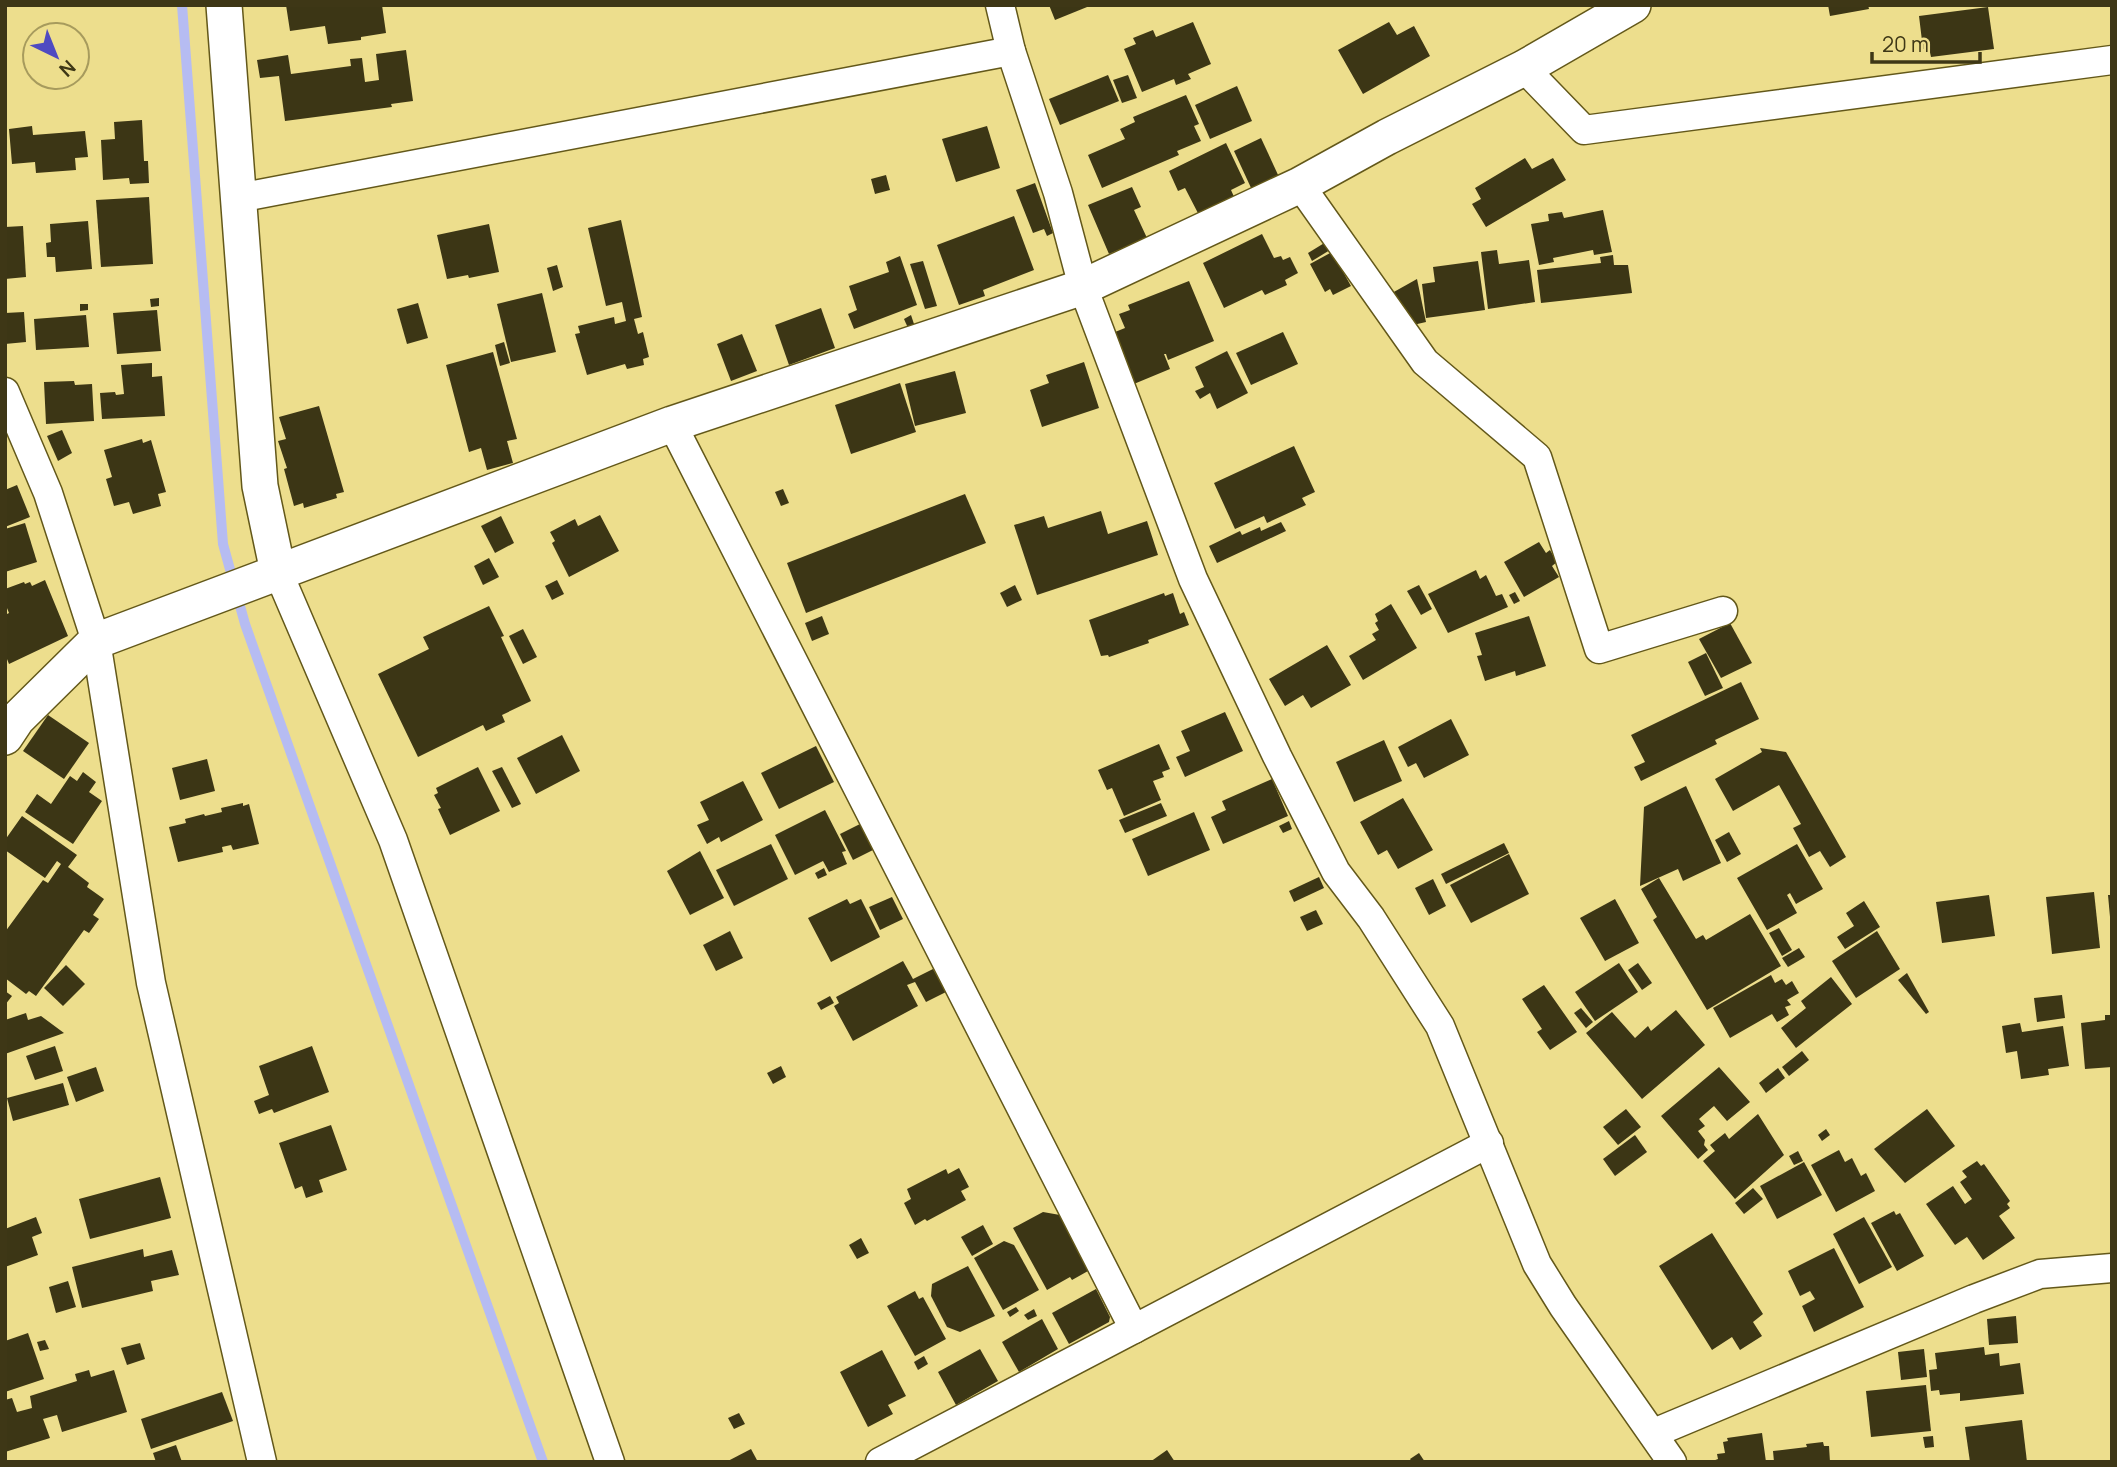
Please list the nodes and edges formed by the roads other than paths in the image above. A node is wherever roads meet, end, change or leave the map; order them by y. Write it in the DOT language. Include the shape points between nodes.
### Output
graph roads {
  1 [pos="224,5"];
  2 [pos="1000,5"];
  3 [pos="1633,5"];
  4 [pos="1011,51"];
  5 [pos="2112,60"];
  6 [pos="1524,68"];
  7 [pos="1300,186"];
  8 [pos="237,198"];
  9 [pos="1083,287"];
  10 [pos="5,392"];
  11 [pos="672,424"];
  12 [pos="267,576"];
  13 [pos="1723,611"];
  14 [pos="96,641"];
  15 [pos="5,737"];
  16 [pos="1489,1143"];
  17 [pos="2112,1268"];
  18 [pos="1135,1329"];
  19 [pos="1654,1433"];
  20 [pos="262,1462"];
  21 [pos="610,1462"];
  22 [pos="880,1462"];
  23 [pos="1672,1462"];
  1 -- 8 [label="street"];
  2 -- 4 [label="street"];
  3 -- 6 [label="street"];
  4 -- 8 [label="street"];
  4 -- 9 [label="street" via="1058,193"];
  5 -- 6 [label="street" via="1584,130"];
  6 -- 7 [label="street"];
  7 -- 9 [label="street"];
  7 -- 13 [label="street" via="1425,362 1537,457 1599,649"];
  8 -- 12 [label="street"];
  9 -- 11 [label="street"];
  9 -- 16 [label="street" via="1199,591 1277,756 1336,872 1440,1027"];
  10 -- 14 [label="street" via="48,493"];
  11 -- 12 [label="street"];
  11 -- 18 [label="street"];
  12 -- 14 [label="street"];
  12 -- 21 [label="street" via="393,840"];
  14 -- 15 [label="street" via="17,719"];
  14 -- 20 [label="street" via="151,983"];
  16 -- 18 [label="street"];
  16 -- 19 [label="street" via="1537,1264"];
  17 -- 19 [label="street" via="2040,1274"];
  18 -- 22 [label="street"];
  19 -- 23 [label="street"];
}
